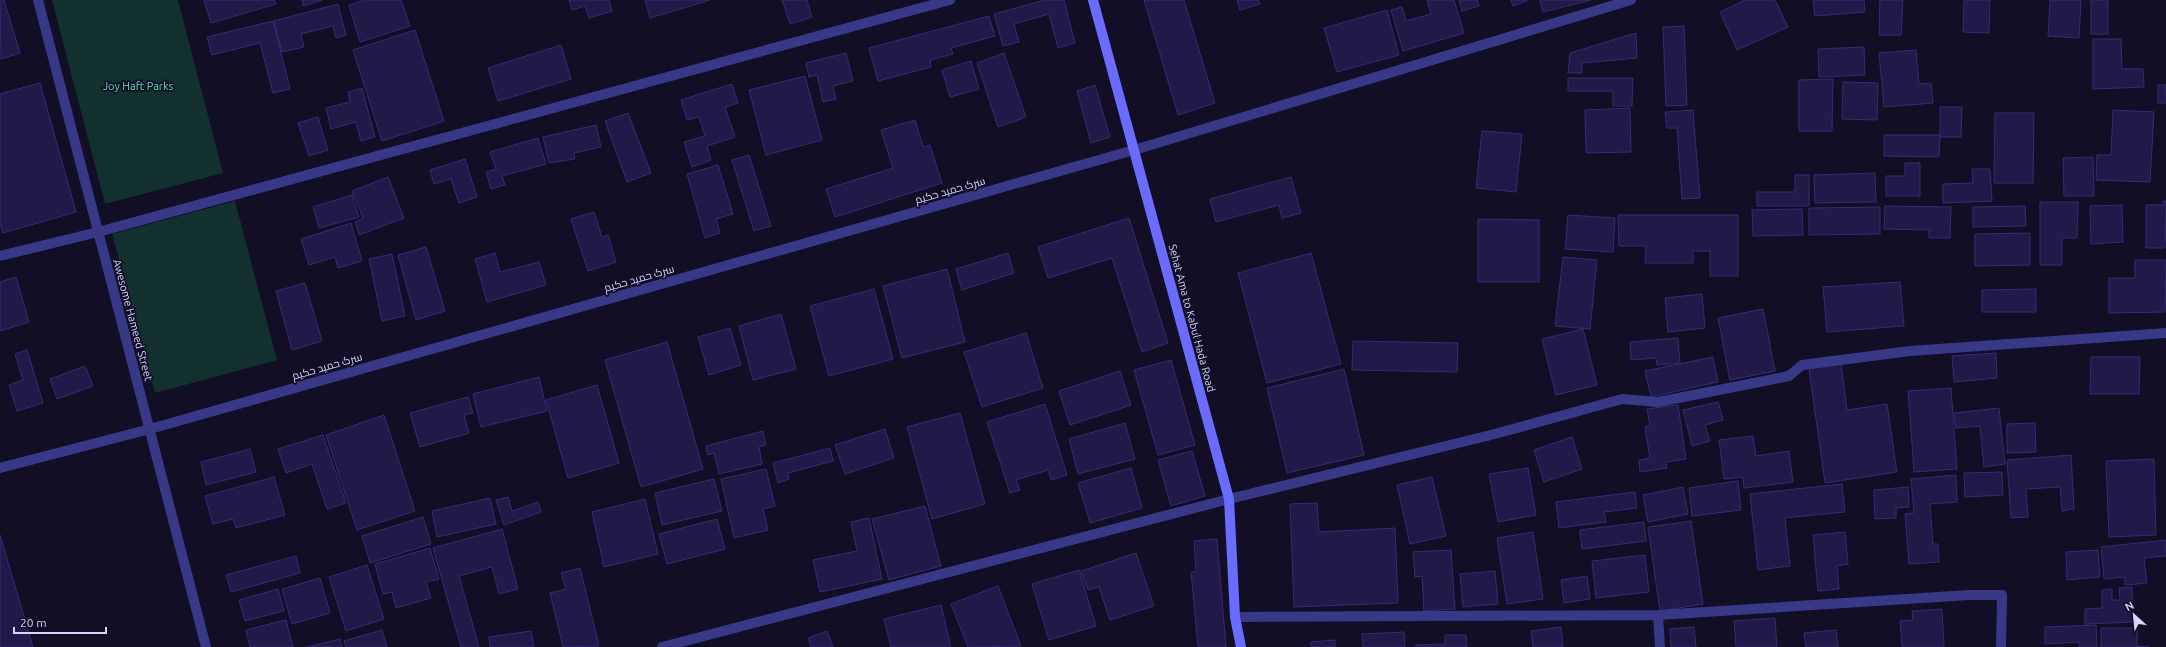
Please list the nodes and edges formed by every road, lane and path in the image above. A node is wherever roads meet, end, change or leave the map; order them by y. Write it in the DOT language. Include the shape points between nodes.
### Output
graph roads {
  1 [pos="38,0"];
  2 [pos="950,0"];
  3 [pos="1093,0"];
  4 [pos="1631,0"];
  5 [pos="1134,150"];
  6 [pos="98,232"];
  7 [pos="0,256"];
  8 [pos="2166,333"];
  9 [pos="150,429"];
  10 [pos="0,468"];
  11 [pos="1229,499"];
  12 [pos="1658,615"];
  13 [pos="1235,617"];
  14 [pos="206,647"];
  15 [pos="662,647"];
  16 [pos="1241,647"];
  17 [pos="1660,647"];
  18 [pos="2001,647"];
  1 -- 6 [label="street, Awesome Hameed Street"];
  2 -- 6 [label="street"];
  3 -- 5 [label="main road, Sehat Ama to Kabul Hada Road"];
  4 -- 5 [label="street, سرک حمید حکیم"];
  5 -- 9 [label="street, سرک حمید حکیم"];
  5 -- 11 [label="main road, Sehat Ama to Kabul Hada Road"];
  6 -- 7 [label="street"];
  6 -- 9 [label="street, Awesome Hameed Street"];
  8 -- 11 [label="street" via="1910,351 1802,364 1789,376 1658,402 1622,399 1495,434"];
  9 -- 10 [label="street, سرک حمید حکیم"];
  9 -- 14 [label="street, Awesome Hameed Street"];
  11 -- 13 [label="main road, Sehat Ama to Kabul Hada Road"];
  11 -- 15 [label="street"];
  12 -- 13 [label="street"];
  12 -- 17 [label="street"];
  12 -- 18 [label="street" via="2002,595"];
  13 -- 16 [label="main road, Sehat Ama to Kabul Hada Road"];
}
